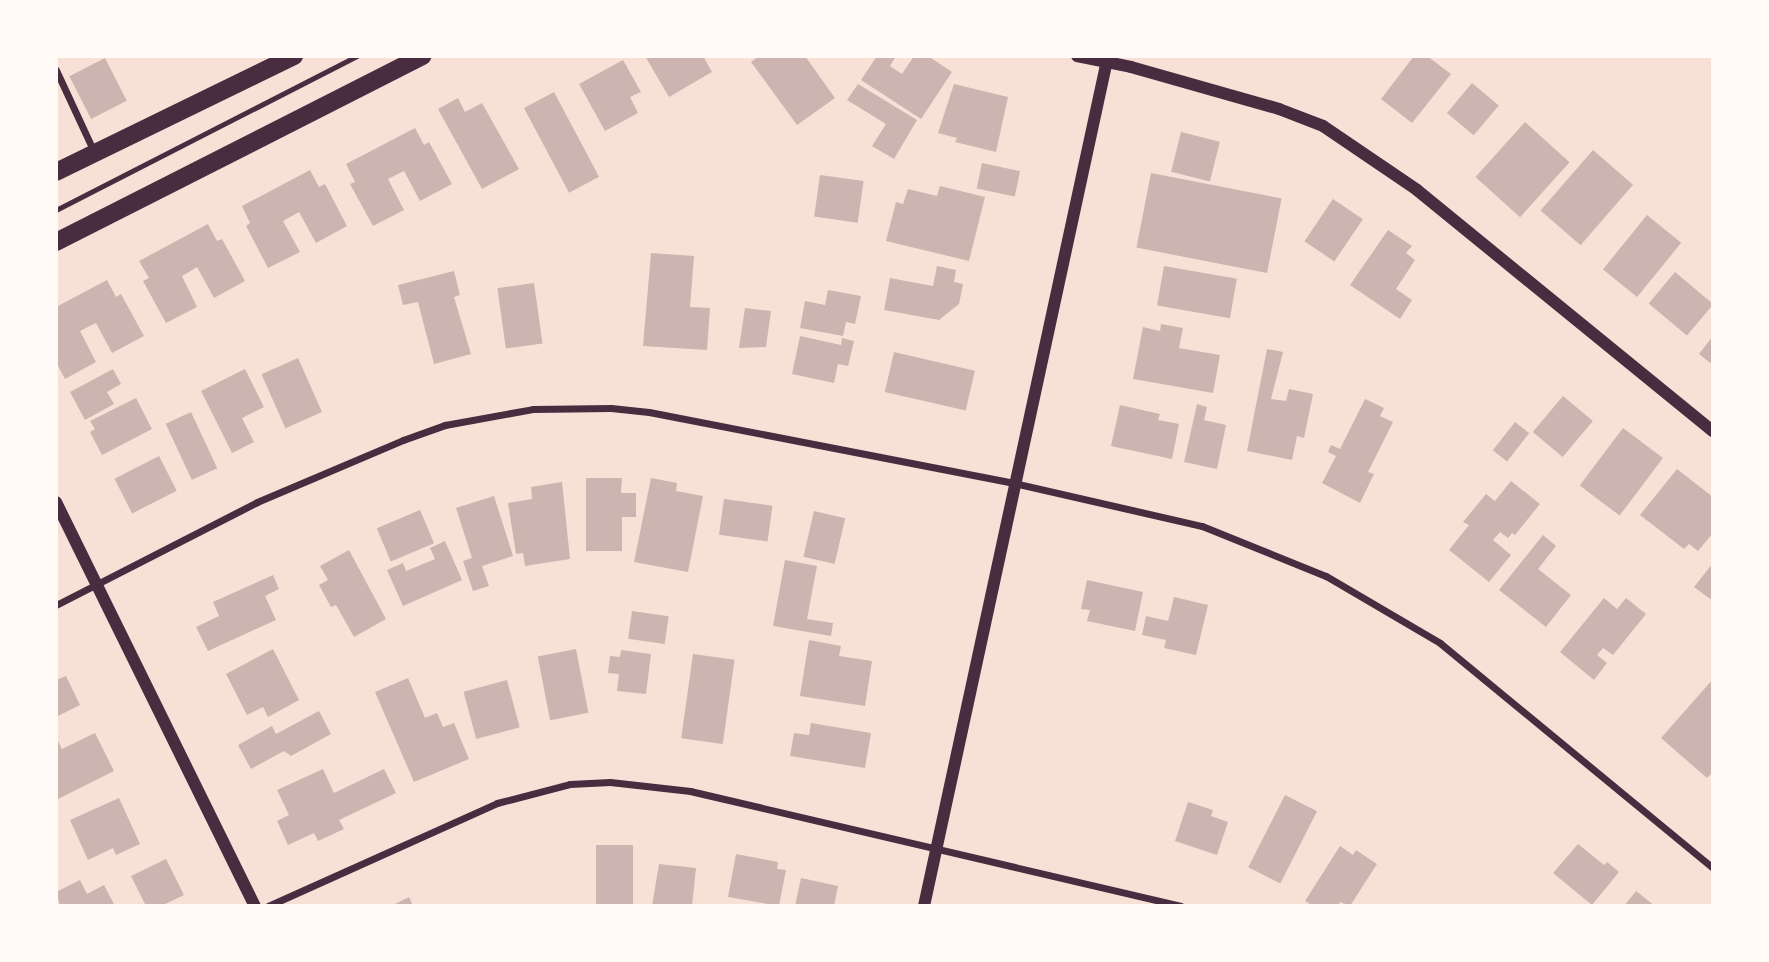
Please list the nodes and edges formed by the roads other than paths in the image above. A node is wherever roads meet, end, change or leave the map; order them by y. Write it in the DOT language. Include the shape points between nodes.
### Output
graph roads {
  1 [pos="294,56"];
  2 [pos="423,56"];
  3 [pos="1077,56"];
  4 [pos="1107,59"];
  5 [pos="56,70"];
  6 [pos="95,153"];
  7 [pos="56,172"];
  8 [pos="56,242"];
  9 [pos="1713,431"];
  10 [pos="1014,483"];
  11 [pos="56,502"];
  12 [pos="97,584"];
  13 [pos="56,605"];
  14 [pos="937,848"];
  15 [pos="1713,867"];
  16 [pos="255,906"];
  17 [pos="268,906"];
  18 [pos="924,906"];
  19 [pos="1181,906"];
  1 -- 6 [label="main road"];
  2 -- 8 [label="main road"];
  3 -- 4 [label="street"];
  4 -- 9 [label="street" via="1323,126 1417,190"];
  4 -- 10 [label="street"];
  5 -- 6 [label="street"];
  6 -- 7 [label="main road"];
  10 -- 12 [label="street" via="649,412 533,409 445,425 403,440 257,502"];
  10 -- 14 [label="street"];
  10 -- 15 [label="street" via="1202,526 1326,576 1440,643"];
  11 -- 12 [label="street"];
  12 -- 13 [label="street"];
  12 -- 16 [label="street"];
  14 -- 17 [label="street" via="677,789 610,782 570,784 497,803"];
  14 -- 18 [label="street"];
  14 -- 19 [label="street"];
}
